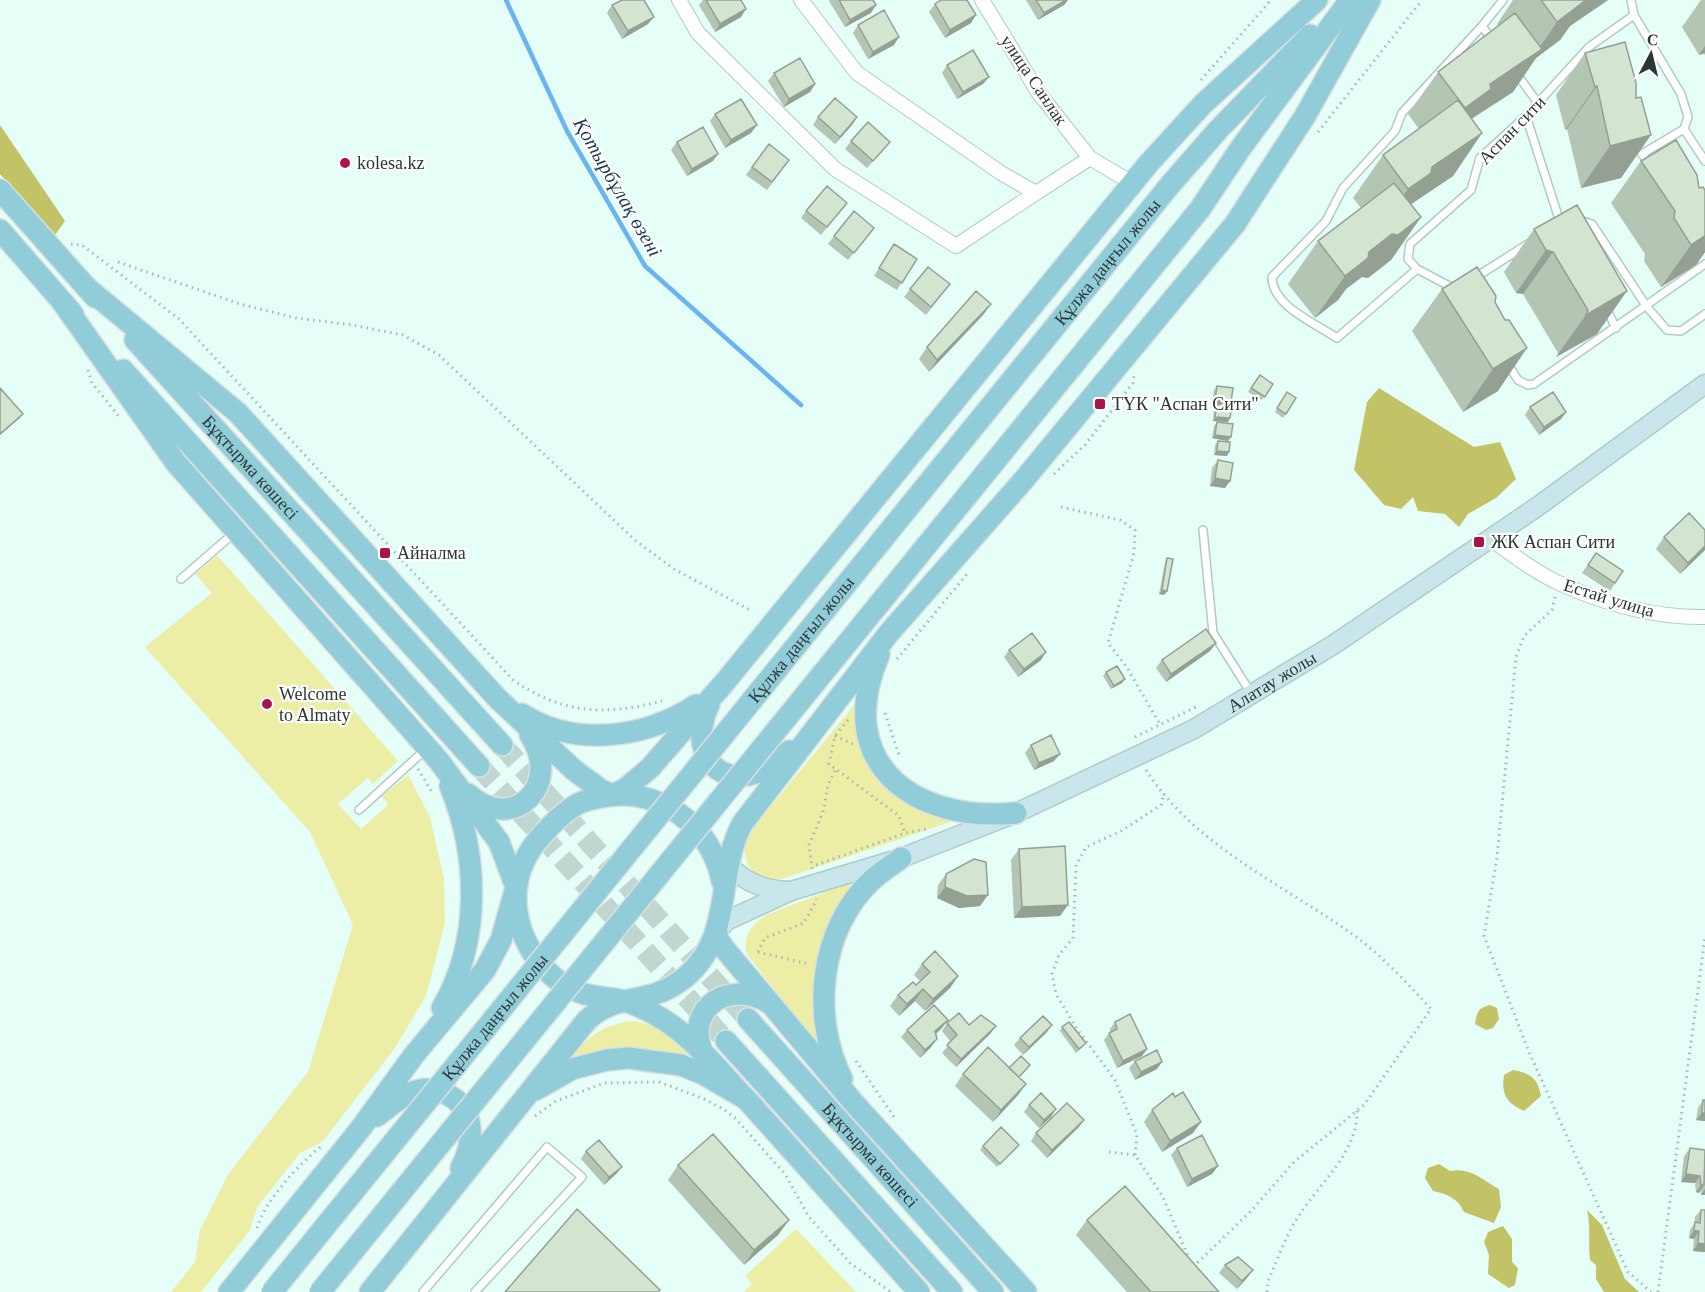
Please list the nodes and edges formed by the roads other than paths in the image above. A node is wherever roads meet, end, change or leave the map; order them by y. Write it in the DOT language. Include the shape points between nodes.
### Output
graph roads {
  1 [pos="679,0"];
  2 [pos="801,0"];
  3 [pos="982,0"];
  4 [pos="1317,0"];
  5 [pos="1344,0"];
  6 [pos="1350,0"];
  7 [pos="1370,0"];
  8 [pos="1503,0"];
  9 [pos="1631,0"];
  10 [pos="1634,15"];
  11 [pos="1482,26"];
  12 [pos="1496,45"];
  13 [pos="1589,47"];
  14 [pos="1595,56"];
  15 [pos="1510,64"];
  16 [pos="1538,103"];
  17 [pos="1526,116"];
  18 [pos="1684,129"];
  19 [pos="1638,144"];
  20 [pos="1642,154"];
  21 [pos="1090,158"];
  22 [pos="1705,161"];
  23 [pos="1655,172"];
  24 [pos="1132,183"];
  25 [pos="0,190"];
  26 [pos="1036,193"];
  27 [pos="1561,223"];
  28 [pos="1551,229"];
  29 [pos="0,230"];
  30 [pos="1566,234"];
  31 [pos="1532,241"];
  32 [pos="1705,264"];
  33 [pos="1417,269"];
  34 [pos="86,287"];
  35 [pos="63,303"];
  36 [pos="1605,307"];
  37 [pos="1647,307"];
  38 [pos="1705,314"];
  39 [pos="1616,327"];
  40 [pos="1501,352"];
  41 [pos="1705,384"];
  42 [pos="1203,530"];
  43 [pos="236,531"];
  44 [pos="1490,539"];
  45 [pos="180,579"];
  46 [pos="1705,617"];
  47 [pos="889,633"];
  48 [pos="720,688"];
  49 [pos="1252,694"];
  50 [pos="497,698"];
  51 [pos="514,715"];
  52 [pos="819,723"];
  53 [pos="502,745"];
  54 [pos="432,761"];
  55 [pos="479,766"];
  56 [pos="613,795"];
  57 [pos="359,810"];
  58 [pos="1016,813"];
  59 [pos="705,840"];
  60 [pos="901,858"];
  61 [pos="727,865"];
  62 [pos="516,887"];
  63 [pos="791,891"];
  64 [pos="723,900"];
  65 [pos="717,932"];
  66 [pos="624,1001"];
  67 [pos="769,1003"];
  68 [pos="748,1019"];
  69 [pos="726,1041"];
  70 [pos="703,1054"];
  71 [pos="414,1055"];
  72 [pos="524,1096"];
  73 [pos="746,1099"];
  74 [pos="853,1101"];
  75 [pos="361,1128"];
  76 [pos="448,1193"];
  77 [pos="374,1291"];
  78 [pos="229,1292"];
  79 [pos="272,1292"];
  80 [pos="320,1292"];
  81 [pos="423,1292"];
  82 [pos="475,1292"];
  83 [pos="919,1292"];
  84 [pos="952,1292"];
  85 [pos="993,1292"];
  86 [pos="1026,1292"];
  1 -- 26 [label="street" via="698,33 835,168 956,246"];
  2 -- 26 [label="street" via="857,73"];
  3 -- 21 [label="street, улица Санлак" via="1038,92"];
  4 -- 24 [label="main road" via="1203,104"];
  5 -- 79 [label="main road, Құлжа даңғыл жолы, bridge" via="1170,185"];
  6 -- 80 [label="main road, Құлжа даңғыл жолы, bridge" via="1240,148 1200,209"];
  7 -- 47 [label="main road" via="1305,116 1235,224 1022,482"];
  8 -- 11 [label="lane"];
  9 -- 10 [label="lane"];
  10 -- 13 [label="lane, Аспан сити"];
  10 -- 18 [label="lane" via="1681,94 1688,117"];
  11 -- 12 [label="lane"];
  11 -- 33 [label="lane" via="1402,113 1395,131 1343,188 1326,221 1272,277 1272,289 1279,299 1337,338"];
  13 -- 14 [label="lane"];
  13 -- 16 [label="lane, Аспан сити"];
  15 -- 16 [label="lane"];
  16 -- 17 [label="lane, Аспан сити"];
  17 -- 27 [label="lane"];
  17 -- 33 [label="lane, Аспан сити" via="1480,158 1471,190 1410,244 1408,259"];
  18 -- 20 [label="lane"];
  18 -- 22 [label="lane"];
  19 -- 20 [label="lane"];
  20 -- 23 [label="lane"];
  21 -- 24 [label="street"];
  21 -- 26 [label="street"];
  24 -- 48 [label="main road"];
  25 -- 34 [label="main road, Бұқтырма көшесі"];
  27 -- 28 [label="lane"];
  27 -- 30 [label="lane"];
  27 -- 37 [label="lane" via="1578,219 1592,224"];
  29 -- 35 [label="main road, Бұқтырма көшесі"];
  31 -- 33 [label="lane" via="1459,291"];
  32 -- 37 [label="lane"];
  34 -- 50 [label="main road" via="238,413"];
  34 -- 53 [label="main road, Бұқтырма көшесі"];
  35 -- 43 [label="main road" via="176,464"];
  35 -- 55 [label="main road, Бұқтырма көшесі"];
  36 -- 39 [label="lane"];
  37 -- 38 [label="lane" via="1671,332 1681,331"];
  37 -- 39 [label="lane"];
  39 -- 40 [label="lane" via="1528,385 1518,380"];
  41 -- 44 [label="main road, Алатау жолы"];
  42 -- 49 [label="lane" via="1213,633"];
  43 -- 45 [label="lane"];
  43 -- 54 [label="main road"];
  44 -- 46 [label="street, Естай улица" via="1559,584 1631,609 1676,618"];
  44 -- 49 [label="main road, Алатау жолы" via="1333,645"];
  47 -- 52 [label="main road"];
  47 -- 58 [label="main road" via="871,679 866,705 873,748 882,769 903,790 956,812"];
  48 -- 50 [label="main road" via="677,717 610,735 581,734 548,726"];
  48 -- 52 [label="main road" via="702,724 701,746 710,763 727,774 739,776 761,771 801,742"];
  48 -- 56 [label="main road" via="650,768"];
  49 -- 58 [label="main road, Алатау жолы" via="1169,741 1133,748"];
  50 -- 51 [label="main road"];
  51 -- 54 [label="main road" via="541,757 540,778 530,798 513,808 474,800"];
  51 -- 56 [label="main road" via="581,776"];
  52 -- 61 [label="main road" via="742,824"];
  54 -- 57 [label="lane"];
  54 -- 62 [label="main road" via="500,842"];
  54 -- 71 [label="main road" via="455,799 468,848 472,875 470,924 460,972"];
  56 -- 59 [label="main road" via="643,797 664,804 684,817"];
  56 -- 62 [label="main road" via="577,804 547,829 525,857"];
  58 -- 60 [label="main road, Алатау жолы"];
  59 -- 61 [label="main road"];
  59 -- 64 [label="main road" via="719,869"];
  60 -- 63 [label="main road, Алатау жолы"];
  60 -- 74 [label="main road" via="871,881 852,904 839,928 827,969 826,1026 836,1067"];
  61 -- 63 [label="main road" via="760,888"];
  61 -- 64 [label="main road"];
  62 -- 66 [label="main road" via="520,928 543,966 579,992"];
  62 -- 71 [label="main road" via="501,940 485,970"];
  63 -- 65 [label="main road" via="726,921"];
  64 -- 65 [label="main road"];
  65 -- 66 [label="main road" via="708,951 680,981 657,994"];
  65 -- 67 [label="main road" via="719,942"];
  66 -- 70 [label="main road" via="678,1030"];
  66 -- 72 [label="main road" via="603,1007 587,1020"];
  67 -- 70 [label="main road" via="739,993 723,996 711,1004 698,1027"];
  67 -- 74 [label="main road"];
  68 -- 85 [label="main road, Бұқтырма көшесі"];
  69 -- 84 [label="main road, Бұқтырма көшесі"];
  70 -- 73 [label="main road"];
  71 -- 75 [label="main road"];
  72 -- 73 [label="main road" via="572,1069 628,1058 681,1065"];
  72 -- 76 [label="main road"];
  73 -- 83 [label="main road"];
  74 -- 86 [label="main road"];
  75 -- 76 [label="main road" via="410,1093 436,1090 452,1096 469,1119 471,1131 466,1159"];
  75 -- 78 [label="main road"];
  76 -- 77 [label="main road"];
  81 -- 82 [label="lane" via="547,1148 582,1177"];
}
